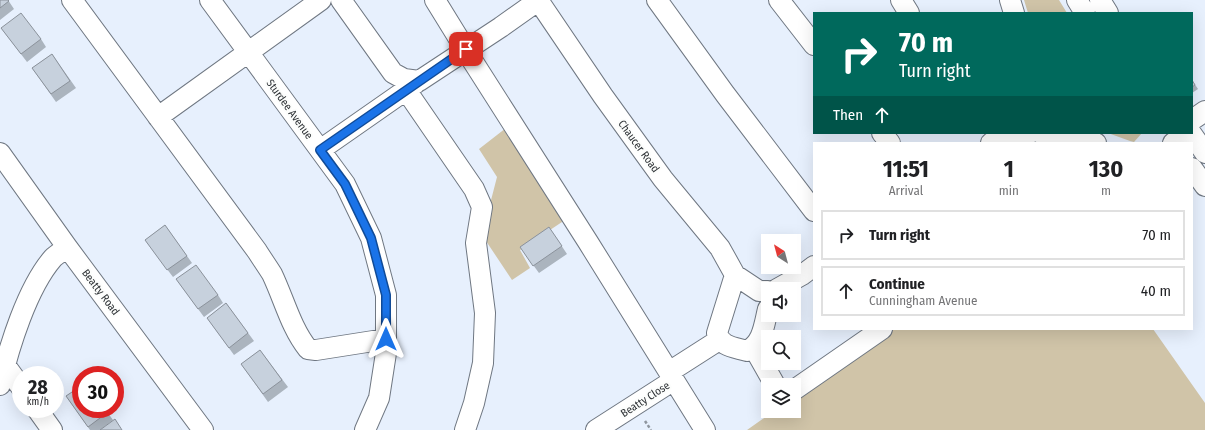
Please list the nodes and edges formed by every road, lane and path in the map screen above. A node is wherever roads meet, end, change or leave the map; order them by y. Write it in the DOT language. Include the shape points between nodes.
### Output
graph roads {
  1 [pos="72,0"];
  2 [pos="210,0"];
  3 [pos="321,0"];
  4 [pos="341,0"];
  5 [pos="435,0"];
  6 [pos="538,0"];
  7 [pos="657,0"];
  8 [pos="779,0"];
  9 [pos="901,0"];
  10 [pos="1010,0"];
  11 [pos="1077,0"];
  12 [pos="1100,0"];
  13 [pos="908,12"];
  14 [pos="1014,12"];
  15 [pos="1085,12"];
  16 [pos="1107,12"];
  17 [pos="813,44"];
  18 [pos="466,49"];
  19 [pos="249,52"];
  20 [pos="412,85"];
  21 [pos="1205,111"];
  22 [pos="158,117"];
  23 [pos="1193,119"];
  24 [pos="883,134"];
  25 [pos="1012,134"];
  26 [pos="1045,134"];
  27 [pos="1192,134"];
  28 [pos="889,142"];
  29 [pos="992,142"];
  30 [pos="1089,142"];
  31 [pos="320,150"];
  32 [pos="1205,152"];
  33 [pos="0,153"];
  34 [pos="1193,169"];
  35 [pos="1205,186"];
  36 [pos="813,210"];
  37 [pos="67,247"];
  38 [pos="813,267"];
  39 [pos="742,280"];
  40 [pos="790,282"];
  41 [pos="761,291"];
  42 [pos="764,322"];
  43 [pos="881,330"];
  44 [pos="386,339"];
  45 [pos="719,340"];
  46 [pos="754,348"];
  47 [pos="5,365"];
  48 [pos="12,375"];
  49 [pos="671,376"];
  50 [pos="771,378"];
  51 [pos="0,385"];
  52 [pos="801,385"];
  53 [pos="43,418"];
  54 [pos="52,430"];
  55 [pos="203,430"];
  56 [pos="365,430"];
  57 [pos="465,430"];
  58 [pos="596,430"];
  59 [pos="705,430"];
  1 -- 22 [label="street"];
  2 -- 19 [label="street, Sturdee Avenue"];
  3 -- 19 [label="street"];
  4 -- 20 [label="street" via="393,73"];
  5 -- 18 [label="street"];
  6 -- 18 [label="street"];
  6 -- 39 [label="street, Chaucer Road" via="663,179 720,248"];
  7 -- 36 [label="street"];
  8 -- 17 [label="street"];
  9 -- 13 [label="street"];
  10 -- 14 [label="street"];
  11 -- 15 [label="street"];
  12 -- 16 [label="street"];
  18 -- 20 [label="street"];
  18 -- 49 [label="street"];
  19 -- 22 [label="street"];
  19 -- 31 [label="street, Sturdee Avenue"];
  20 -- 31 [label="street"];
  20 -- 57 [label="street" via="474,189 482,207 476,243 485,313 483,362"];
  21 -- 23 [label="street"];
  22 -- 44 [label="street" via="257,251 271,273 302,342 308,349 316,350"];
  24 -- 28 [label="street"];
  25 -- 29 [label="street" via="999,137"];
  26 -- 30 [label="street"];
  27 -- 32 [label="street"];
  31 -- 44 [label="street, Sturdee Avenue" via="345,184 371,238 386,295"];
  33 -- 37 [label="street, Beatty Road"];
  34 -- 35 [label="street"];
  37 -- 47 [label="street" via="54,257 43,271 22,314"];
  37 -- 55 [label="street, Beatty Road"];
  38 -- 40 [label="street"];
  39 -- 41 [label="street"];
  39 -- 45 [label="street" via="717,333"];
  42 -- 46 [label="street" via="759,342"];
  43 -- 52 [label="street"];
  44 -- 56 [label="street, Sturdee Avenue" via="379,398"];
  45 -- 46 [label="street" via="747,351"];
  45 -- 49 [label="street, Beatty Close"];
  46 -- 50 [label="street"];
  47 -- 48 [label="street"];
  47 -- 51 [label="street"];
  49 -- 58 [label="street, Beatty Close"];
  49 -- 59 [label="street"];
  53 -- 54 [label="street"];
}
